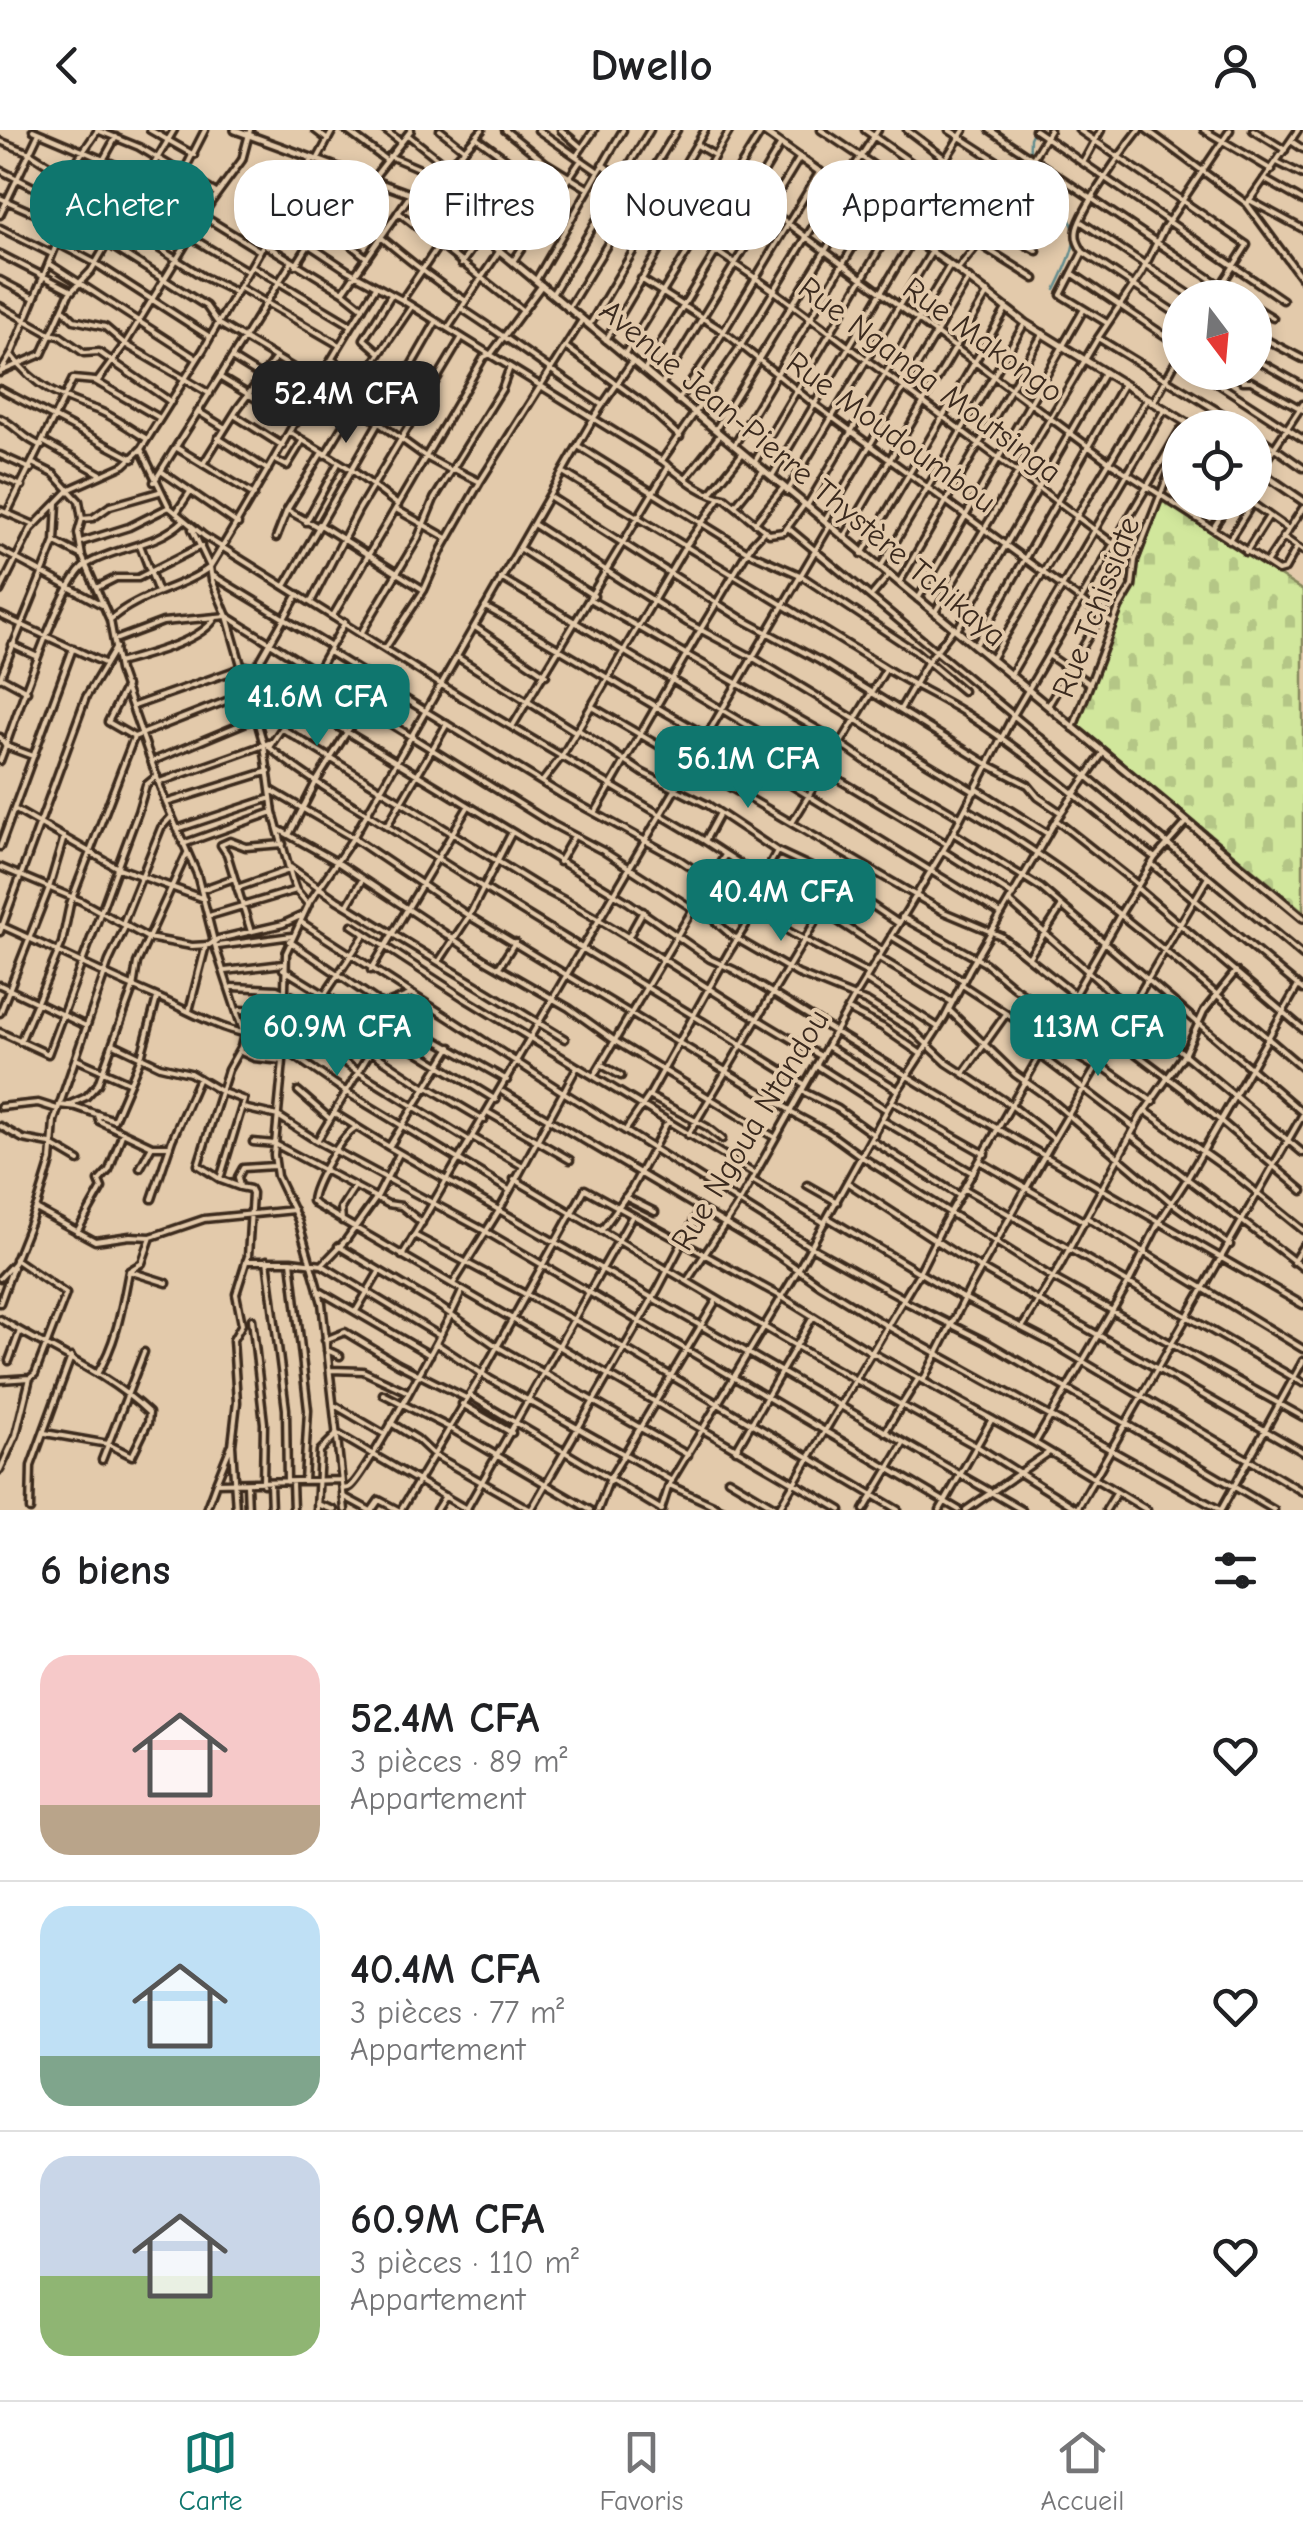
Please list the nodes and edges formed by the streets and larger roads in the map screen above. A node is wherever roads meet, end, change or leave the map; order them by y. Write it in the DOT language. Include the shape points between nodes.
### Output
graph roads {
  1 [pos="98,130"];
  2 [pos="150,130"];
  3 [pos="174,130"];
  4 [pos="205,130"];
  5 [pos="234,130"];
  6 [pos="315,130"];
  7 [pos="333,130"];
  8 [pos="346,130"];
  9 [pos="385,130"];
  10 [pos="440,130"];
  11 [pos="482,130"];
  12 [pos="505,130"];
  13 [pos="538,130"];
  14 [pos="561,130"];
  15 [pos="594,130"];
  16 [pos="624,130"];
  17 [pos="650,130"];
  18 [pos="677,130"];
  19 [pos="705,130"];
  20 [pos="730,130"];
  21 [pos="761,130"];
  22 [pos="776,130"];
  23 [pos="821,130"];
  24 [pos="865,130"];
  25 [pos="878,130"];
  26 [pos="907,130"];
  27 [pos="949,130"];
  28 [pos="964,130"];
  29 [pos="990,130"];
  30 [pos="1036,130"];
  31 [pos="1050,130"];
  32 [pos="1080,130"];
  33 [pos="1101,130"];
  34 [pos="1139,130"];
  35 [pos="1147,130"];
  36 [pos="1204,130"];
  37 [pos="1230,130"];
  38 [pos="1253,130"];
  39 [pos="1298,130"];
  40 [pos="37,131"];
  41 [pos="248,132"];
  42 [pos="409,132"];
  43 [pos="874,136"];
  44 [pos="476,137"];
  45 [pos="1046,137"];
  46 [pos="116,138"];
  47 [pos="772,138"];
  48 [pos="960,138"];
  49 [pos="168,140"];
  50 [pos="328,140"];
  51 [pos="1096,140"];
  52 [pos="0,141"];
  53 [pos="1224,141"];
  54 [pos="1291,141"];
  55 [pos="401,142"];
  56 [pos="696,144"];
  57 [pos="781,144"];
  58 [pos="464,148"];
  59 [pos="582,148"];
  60 [pos="1303,149"];
  61 [pos="1285,150"];
  62 [pos="84,152"];
  63 [pos="30,154"];
  64 [pos="194,155"];
  65 [pos="714,155"];
  66 [pos="860,156"];
  67 [pos="800,157"];
  68 [pos="156,158"];
  69 [pos="387,158"];
  70 [pos="456,158"];
  71 [pos="578,158"];
  72 [pos="947,158"];
  73 [pos="1033,158"];
  74 [pos="1120,158"];
  75 [pos="315,159"];
  76 [pos="39,160"];
  77 [pos="78,160"];
  78 [pos="103,160"];
  79 [pos="105,160"];
  80 [pos="160,160"];
  81 [pos="191,160"];
  82 [pos="439,160"];
  83 [pos="459,160"];
  84 [pos="507,160"];
  85 [pos="541,160"];
  86 [pos="604,160"];
  87 [pos="631,160"];
  88 [pos="659,160"];
  89 [pos="686,160"];
  90 [pos="711,160"];
  91 [pos="744,160"];
  92 [pos="771,160"];
  93 [pos="857,160"];
  94 [pos="866,160"];
  95 [pos="908,160"];
  96 [pos="949,160"];
  97 [pos="995,160"];
  98 [pos="1084,161"];
  99 [pos="807,162"];
  100 [pos="1277,162"];
  101 [pos="409,166"];
  102 [pos="590,167"];
  103 [pos="0,170"];
  104 [pos="1272,170"];
  105 [pos="1203,172"];
  106 [pos="1303,175"];
  107 [pos="17,178"];
  108 [pos="570,178"];
  109 [pos="787,178"];
  110 [pos="1108,178"];
  111 [pos="1264,180"];
  112 [pos="590,183"];
  113 [pos="30,186"];
  114 [pos="587,188"];
  115 [pos="807,191"];
  116 [pos="214,192"];
  117 [pos="217,194"];
  118 [pos="409,197"];
  119 [pos="0,198"];
  120 [pos="1093,198"];
  121 [pos="214,199"];
  122 [pos="1182,200"];
  123 [pos="6,201"];
  124 [pos="1303,201"];
  125 [pos="1248,202"];
  126 [pos="30,211"];
  127 [pos="398,212"];
  128 [pos="0,215"];
  129 [pos="1080,220"];
  130 [pos="1169,220"];
  131 [pos="409,221"];
  132 [pos="788,221"];
  133 [pos="389,223"];
  134 [pos="214,224"];
  135 [pos="0,228"];
  136 [pos="1303,228"];
  137 [pos="590,229"];
  138 [pos="807,235"];
  139 [pos="389,242"];
  140 [pos="1158,242"];
  141 [pos="54,250"];
  142 [pos="70,250"];
  143 [pos="102,250"];
  144 [pos="118,250"];
  145 [pos="165,250"];
  146 [pos="183,250"];
  147 [pos="211,250"];
  148 [pos="273,250"];
  149 [pos="305,250"];
  150 [pos="315,250"];
  151 [pos="358,250"];
  152 [pos="371,250"];
  153 [pos="434,250"];
  154 [pos="444,250"];
  155 [pos="471,250"];
  156 [pos="500,250"];
  157 [pos="522,250"];
  158 [pos="604,250"];
  159 [pos="631,250"];
  160 [pos="660,250"];
  161 [pos="689,250"];
  162 [pos="744,250"];
  163 [pos="826,250"];
  164 [pos="851,250"];
  165 [pos="880,250"];
  166 [pos="907,250"];
  167 [pos="929,250"];
  168 [pos="972,250"];
  169 [pos="990,250"];
  170 [pos="260,251"];
  171 [pos="717,251"];
  172 [pos="932,252"];
  173 [pos="1084,252"];
  174 [pos="0,254"];
  175 [pos="52,254"];
  176 [pos="178,258"];
  177 [pos="367,258"];
  178 [pos="514,262"];
  179 [pos="95,263"];
  180 [pos="843,263"];
  181 [pos="48,264"];
  182 [pos="293,264"];
  183 [pos="461,264"];
  184 [pos="736,264"];
  185 [pos="1146,264"];
  186 [pos="251,265"];
  187 [pos="950,265"];
  188 [pos="1234,266"];
  189 [pos="420,270"];
  190 [pos="958,270"];
  191 [pos="247,272"];
  192 [pos="1072,273"];
  193 [pos="355,275"];
  194 [pos="42,277"];
  195 [pos="480,278"];
  196 [pos="756,278"];
  197 [pos="969,278"];
  198 [pos="641,279"];
  199 [pos="1035,279"];
  200 [pos="0,280"];
  201 [pos="164,280"];
  202 [pos="863,280"];
  203 [pos="1169,280"];
  204 [pos="1212,280"];
  205 [pos="1225,280"];
  206 [pos="1303,280"];
  207 [pos="277,283"];
  208 [pos="539,283"];
  209 [pos="80,284"];
  210 [pos="1134,284"];
  211 [pos="376,287"];
  212 [pos="236,289"];
  213 [pos="773,290"];
  214 [pos="72,291"];
  215 [pos="343,292"];
  216 [pos="663,292"];
  217 [pos="880,292"];
  218 [pos="988,292"];
  219 [pos="552,294"];
  220 [pos="392,295"];
  221 [pos="34,298"];
  222 [pos="153,300"];
  223 [pos="402,300"];
  224 [pos="1283,300"];
  225 [pos="466,301"];
  226 [pos="266,302"];
  227 [pos="1162,303"];
  228 [pos="1121,304"];
  229 [pos="683,305"];
  230 [pos="0,306"];
  231 [pos="412,306"];
  232 [pos="791,306"];
  233 [pos="899,306"];
  234 [pos="363,308"];
  235 [pos="461,308"];
  236 [pos="568,308"];
  237 [pos="1006,308"];
  238 [pos="64,309"];
  239 [pos="1084,309"];
  240 [pos="522,310"];
  241 [pos="10,312"];
  242 [pos="0,314"];
  243 [pos="705,318"];
  244 [pos="25,320"];
  245 [pos="810,320"];
  246 [pos="917,320"];
  247 [pos="139,322"];
  248 [pos="436,322"];
  249 [pos="1025,322"];
  250 [pos="218,323"];
  251 [pos="586,323"];
  252 [pos="1107,324"];
  253 [pos="352,325"];
  254 [pos="448,328"];
  255 [pos="723,331"];
  256 [pos="937,333"];
  257 [pos="1043,333"];
  258 [pos="1162,333"];
  259 [pos="50,334"];
  260 [pos="828,334"];
  261 [pos="505,335"];
  262 [pos="210,337"];
  263 [pos="462,338"];
  264 [pos="1098,338"];
  265 [pos="245,339"];
  266 [pos="606,340"];
  267 [pos="1272,343"];
  268 [pos="126,344"];
  269 [pos="339,345"];
  270 [pos="564,346"];
  271 [pos="740,346"];
  272 [pos="1063,346"];
  273 [pos="848,348"];
  274 [pos="955,348"];
  275 [pos="380,352"];
  276 [pos="491,354"];
  277 [pos="11,355"];
  278 [pos="624,356"];
  279 [pos="276,358"];
  280 [pos="233,359"];
  281 [pos="332,359"];
  282 [pos="1303,359"];
  283 [pos="197,360"];
  284 [pos="1086,360"];
  285 [pos="758,361"];
  286 [pos="973,361"];
  287 [pos="113,362"];
  288 [pos="632,362"];
  289 [pos="866,362"];
  290 [pos="20,366"];
  291 [pos="510,368"];
  292 [pos="1272,369"];
  293 [pos="550,370"];
  294 [pos="644,371"];
  295 [pos="1105,372"];
  296 [pos="885,375"];
  297 [pos="777,376"];
  298 [pos="992,376"];
  299 [pos="1162,376"];
  300 [pos="263,377"];
  301 [pos="221,378"];
  302 [pos="185,380"];
  303 [pos="97,382"];
  304 [pos="318,384"];
  305 [pos="617,384"];
  306 [pos="1123,384"];
  307 [pos="1162,384"];
  308 [pos="540,386"];
  309 [pos="660,386"];
  310 [pos="1303,386"];
  311 [pos="0,389"];
  312 [pos="1011,389"];
  313 [pos="796,390"];
  314 [pos="904,390"];
  315 [pos="1185,390"];
  316 [pos="1269,390"];
  317 [pos="332,391"];
  318 [pos="1230,391"];
  319 [pos="210,394"];
  320 [pos="248,394"];
  321 [pos="63,398"];
  322 [pos="678,401"];
  323 [pos="1030,401"];
  324 [pos="1150,401"];
  325 [pos="171,402"];
  326 [pos="307,404"];
  327 [pos="814,404"];
  328 [pos="922,404"];
  329 [pos="355,405"];
  330 [pos="602,405"];
  331 [pos="1302,407"];
  332 [pos="1165,410"];
  333 [pos="1217,410"];
  334 [pos="199,412"];
  335 [pos="234,415"];
  336 [pos="1162,415"];
  337 [pos="696,416"];
  338 [pos="832,417"];
  339 [pos="0,418"];
  340 [pos="53,418"];
  341 [pos="159,418"];
  342 [pos="941,418"];
  343 [pos="593,419"];
  344 [pos="1052,419"];
  345 [pos="379,421"];
  346 [pos="296,423"];
  347 [pos="225,428"];
  348 [pos="1286,428"];
  349 [pos="852,432"];
  350 [pos="960,432"];
  351 [pos="1071,432"];
  352 [pos="291,433"];
  353 [pos="717,433"];
  354 [pos="680,436"];
  355 [pos="218,438"];
  356 [pos="403,438"];
  357 [pos="146,439"];
  358 [pos="1303,439"];
  359 [pos="304,440"];
  360 [pos="43,444"];
  361 [pos="872,445"];
  362 [pos="283,446"];
  363 [pos="578,446"];
  364 [pos="978,446"];
  365 [pos="734,447"];
  366 [pos="1090,447"];
  367 [pos="1274,447"];
  368 [pos="176,448"];
  369 [pos="140,450"];
  370 [pos="1272,450"];
  371 [pos="323,454"];
  372 [pos="742,454"];
  373 [pos="0,455"];
  374 [pos="426,457"];
  375 [pos="133,458"];
  376 [pos="890,459"];
  377 [pos="998,459"];
  378 [pos="275,460"];
  379 [pos="662,461"];
  380 [pos="1108,461"];
  381 [pos="1162,461"];
  382 [pos="339,462"];
  383 [pos="754,463"];
  384 [pos="203,464"];
  385 [pos="32,466"];
  386 [pos="669,466"];
  387 [pos="1303,468"];
  388 [pos="268,470"];
  389 [pos="352,470"];
  390 [pos="453,470"];
  391 [pos="161,471"];
  392 [pos="762,471"];
  393 [pos="563,472"];
  394 [pos="910,472"];
  395 [pos="1019,474"];
  396 [pos="1128,474"];
  397 [pos="102,475"];
  398 [pos="0,477"];
  399 [pos="686,478"];
  400 [pos="771,478"];
  401 [pos="1272,479"];
  402 [pos="154,482"];
  403 [pos="480,482"];
  404 [pos="928,485"];
  405 [pos="22,486"];
  406 [pos="374,486"];
  407 [pos="1146,488"];
  408 [pos="68,490"];
  409 [pos="785,490"];
  410 [pos="1039,490"];
  411 [pos="160,492"];
  412 [pos="190,492"];
  413 [pos="652,492"];
  414 [pos="710,494"];
  415 [pos="254,495"];
  416 [pos="550,496"];
  417 [pos="1162,496"];
  418 [pos="719,499"];
  419 [pos="948,500"];
  420 [pos="1303,500"];
  421 [pos="58,503"];
  422 [pos="1058,504"];
  423 [pos="735,506"];
  424 [pos="805,506"];
  425 [pos="170,507"];
  426 [pos="397,507"];
  427 [pos="1303,508"];
  428 [pos="0,510"];
  429 [pos="287,510"];
  430 [pos="7,513"];
  431 [pos="176,514"];
  432 [pos="965,515"];
  433 [pos="638,518"];
  434 [pos="1076,518"];
  435 [pos="1272,518"];
  436 [pos="82,519"];
  437 [pos="184,520"];
  438 [pos="1198,520"];
  439 [pos="1218,520"];
  440 [pos="1241,520"];
  441 [pos="1266,520"];
  442 [pos="306,522"];
  443 [pos="422,523"];
  444 [pos="755,523"];
  445 [pos="238,524"];
  446 [pos="534,524"];
  447 [pos="702,524"];
  448 [pos="34,525"];
  449 [pos="190,525"];
  450 [pos="318,525"];
  451 [pos="827,525"];
  452 [pos="788,528"];
  453 [pos="1212,529"];
  454 [pos="765,530"];
  455 [pos="986,530"];
  456 [pos="1095,530"];
  457 [pos="1288,530"];
  458 [pos="276,538"];
  459 [pos="448,538"];
  460 [pos="844,538"];
  461 [pos="1283,538"];
  462 [pos="344,539"];
  463 [pos="1229,540"];
  464 [pos="54,542"];
  465 [pos="79,543"];
  466 [pos="620,544"];
  467 [pos="1114,544"];
  468 [pos="140,545"];
  469 [pos="1007,545"];
  470 [pos="201,546"];
  471 [pos="223,547"];
  472 [pos="685,547"];
  473 [pos="519,548"];
  474 [pos="1300,549"];
  475 [pos="0,550"];
  476 [pos="815,550"];
  477 [pos="748,552"];
  478 [pos="1246,552"];
  479 [pos="862,554"];
  480 [pos="368,555"];
  481 [pos="82,556"];
  482 [pos="17,558"];
  483 [pos="1025,559"];
  484 [pos="1135,560"];
  485 [pos="1266,564"];
  486 [pos="85,565"];
  487 [pos="210,567"];
  488 [pos="880,568"];
  489 [pos="608,570"];
  490 [pos="151,572"];
  491 [pos="42,573"];
  492 [pos="397,573"];
  493 [pos="670,573"];
  494 [pos="1044,573"];
  495 [pos="212,575"];
  496 [pos="800,575"];
  497 [pos="889,575"];
  498 [pos="733,577"];
  499 [pos="501,578"];
  500 [pos="900,583"];
  501 [pos="68,586"];
  502 [pos="285,586"];
  503 [pos="1063,586"];
  504 [pos="94,588"];
  505 [pos="424,590"];
  506 [pos="0,591"];
  507 [pos="158,593"];
  508 [pos="298,594"];
  509 [pos="872,595"];
  510 [pos="1112,595"];
  511 [pos="593,598"];
  512 [pos="918,598"];
  513 [pos="653,600"];
  514 [pos="1082,600"];
  515 [pos="311,602"];
  516 [pos="717,603"];
  517 [pos="102,605"];
  518 [pos="782,606"];
  519 [pos="485,607"];
  520 [pos="935,612"];
  521 [pos="0,615"];
  522 [pos="334,615"];
  523 [pos="1100,615"];
  524 [pos="227,616"];
  525 [pos="216,617"];
  526 [pos="284,619"];
  527 [pos="110,620"];
  528 [pos="345,622"];
  529 [pos="20,624"];
  530 [pos="576,624"];
  531 [pos="1113,624"];
  532 [pos="639,625"];
  533 [pos="474,626"];
  534 [pos="956,629"];
  535 [pos="701,630"];
  536 [pos="362,632"];
  537 [pos="766,632"];
  538 [pos="48,636"];
  539 [pos="270,642"];
  540 [pos="116,644"];
  541 [pos="12,645"];
  542 [pos="976,645"];
  543 [pos="74,648"];
  544 [pos="385,649"];
  545 [pos="330,650"];
  546 [pos="624,650"];
  547 [pos="937,650"];
  548 [pos="560,651"];
  549 [pos="687,654"];
  550 [pos="456,656"];
  551 [pos="1050,656"];
  552 [pos="752,657"];
  553 [pos="38,658"];
  554 [pos="992,658"];
  555 [pos="928,660"];
  556 [pos="118,663"];
  557 [pos="104,664"];
  558 [pos="243,668"];
  559 [pos="256,668"];
  560 [pos="886,669"];
  561 [pos="1070,670"];
  562 [pos="546,674"];
  563 [pos="316,675"];
  564 [pos="1010,675"];
  565 [pos="0,677"];
  566 [pos="607,678"];
  567 [pos="670,681"];
  568 [pos="378,682"];
  569 [pos="915,683"];
  570 [pos="442,684"];
  571 [pos="1090,684"];
  572 [pos="736,685"];
  573 [pos="126,686"];
  574 [pos="27,691"];
  575 [pos="963,691"];
  576 [pos="1030,691"];
  577 [pos="249,692"];
  578 [pos="870,694"];
  579 [pos="303,697"];
  580 [pos="528,701"];
  581 [pos="299,703"];
  582 [pos="252,705"];
  583 [pos="134,706"];
  584 [pos="591,706"];
  585 [pos="1048,706"];
  586 [pos="364,707"];
  587 [pos="656,708"];
  588 [pos="721,709"];
  589 [pos="900,710"];
  590 [pos="425,711"];
  591 [pos="1014,714"];
  592 [pos="292,715"];
  593 [pos="254,719"];
  594 [pos="856,719"];
  595 [pos="447,724"];
  596 [pos="512,727"];
  597 [pos="1073,728"];
  598 [pos="282,729"];
  599 [pos="576,730"];
  600 [pos="143,731"];
  601 [pos="346,733"];
  602 [pos="411,735"];
  603 [pos="0,736"];
  604 [pos="640,736"];
  605 [pos="134,737"];
  606 [pos="706,737"];
  607 [pos="1004,739"];
  608 [pos="841,744"];
  609 [pos="6,746"];
  610 [pos="268,747"];
  611 [pos="432,750"];
  612 [pos="1103,752"];
  613 [pos="32,756"];
  614 [pos="562,756"];
  615 [pos="330,759"];
  616 [pos="0,761"];
  617 [pos="152,761"];
  618 [pos="624,761"];
  619 [pos="394,763"];
  620 [pos="690,764"];
  621 [pos="989,765"];
  622 [pos="824,770"];
  623 [pos="269,771"];
  624 [pos="1085,775"];
  625 [pos="415,776"];
  626 [pos="158,779"];
  627 [pos="316,782"];
  628 [pos="542,782"];
  629 [pos="608,786"];
  630 [pos="380,789"];
  631 [pos="675,790"];
  632 [pos="976,790"];
  633 [pos="271,794"];
  634 [pos="1072,795"];
  635 [pos="808,796"];
  636 [pos="400,800"];
  637 [pos="166,804"];
  638 [pos="468,808"];
  639 [pos="966,808"];
  640 [pos="14,809"];
  641 [pos="303,810"];
  642 [pos="273,812"];
  643 [pos="596,812"];
  644 [pos="1060,812"];
  645 [pos="366,813"];
  646 [pos="720,813"];
  647 [pos="172,816"];
  648 [pos="661,816"];
  649 [pos="960,818"];
  650 [pos="1056,820"];
  651 [pos="1187,822"];
  652 [pos="40,823"];
  653 [pos="792,824"];
  654 [pos="387,826"];
  655 [pos="176,829"];
  656 [pos="278,830"];
  657 [pos="953,833"];
  658 [pos="451,834"];
  659 [pos="511,834"];
  660 [pos="1048,834"];
  661 [pos="289,835"];
  662 [pos="64,836"];
  663 [pos="574,836"];
  664 [pos="353,838"];
  665 [pos="705,840"];
  666 [pos="644,842"];
  667 [pos="183,844"];
  668 [pos="282,844"];
  669 [pos="947,844"];
  670 [pos="1168,844"];
  671 [pos="0,847"];
  672 [pos="92,851"];
  673 [pos="777,851"];
  674 [pos="942,851"];
  675 [pos="187,852"];
  676 [pos="1038,852"];
  677 [pos="725,854"];
  678 [pos="436,858"];
  679 [pos="498,861"];
  680 [pos="1154,861"];
  681 [pos="337,862"];
  682 [pos="560,862"];
  683 [pos="0,867"];
  684 [pos="116,867"];
  685 [pos="288,868"];
  686 [pos="630,868"];
  687 [pos="930,872"];
  688 [pos="21,875"];
  689 [pos="1024,876"];
  690 [pos="1208,877"];
  691 [pos="144,878"];
  692 [pos="234,878"];
  693 [pos="762,878"];
  694 [pos="362,880"];
  695 [pos="709,882"];
  696 [pos="423,883"];
  697 [pos="772,884"];
  698 [pos="170,886"];
  699 [pos="1138,886"];
  700 [pos="48,888"];
  701 [pos="237,888"];
  702 [pos="319,888"];
  703 [pos="201,890"];
  704 [pos="296,890"];
  705 [pos="484,890"];
  706 [pos="614,894"];
  707 [pos="916,895"];
  708 [pos="1013,895"];
  709 [pos="1194,896"];
  710 [pos="72,899"];
  711 [pos="204,899"];
  712 [pos="1009,902"];
  713 [pos="308,904"];
  714 [pos="242,906"];
  715 [pos="348,906"];
  716 [pos="1062,906"];
  717 [pos="408,909"];
  718 [pos="693,910"];
  719 [pos="100,911"];
  720 [pos="643,911"];
  721 [pos="757,911"];
  722 [pos="821,912"];
  723 [pos="1121,912"];
  724 [pos="1001,914"];
  725 [pos="469,916"];
  726 [pos="207,917"];
  727 [pos="902,917"];
  728 [pos="302,918"];
  729 [pos="1303,918"];
  730 [pos="599,921"];
  731 [pos="898,923"];
  732 [pos="124,924"];
  733 [pos="1180,924"];
  734 [pos="352,925"];
  735 [pos="1,928"];
  736 [pos="991,930"];
  737 [pos="250,932"];
  738 [pos="1046,933"];
  739 [pos="365,934"];
  740 [pos="393,935"];
  741 [pos="891,936"];
  742 [pos="676,937"];
  743 [pos="148,938"];
  744 [pos="628,938"];
  745 [pos="28,939"];
  746 [pos="291,939"];
  747 [pos="736,939"];
  748 [pos="453,940"];
  749 [pos="802,940"];
  750 [pos="516,942"];
  751 [pos="215,944"];
  752 [pos="1105,944"];
  753 [pos="206,945"];
  754 [pos="385,947"];
  755 [pos="584,948"];
  756 [pos="882,950"];
  757 [pos="1165,950"];
  758 [pos="57,953"];
  759 [pos="350,956"];
  760 [pos="1303,956"];
  761 [pos="878,957"];
  762 [pos="1029,957"];
  763 [pos="975,959"];
  764 [pos="662,960"];
  765 [pos="439,961"];
  766 [pos="80,964"];
  767 [pos="722,964"];
  768 [pos="283,966"];
  769 [pos="787,966"];
  770 [pos="499,968"];
  771 [pos="371,970"];
  772 [pos="226,971"];
  773 [pos="1088,972"];
  774 [pos="1236,972"];
  775 [pos="868,973"];
  776 [pos="569,974"];
  777 [pos="339,975"];
  778 [pos="105,976"];
  779 [pos="1148,978"];
  780 [pos="865,980"];
  781 [pos="962,982"];
  782 [pos="0,984"];
  783 [pos="646,986"];
  784 [pos="230,987"];
  785 [pos="8,988"];
  786 [pos="133,988"];
  787 [pos="1300,988"];
  788 [pos="284,990"];
  789 [pos="708,991"];
  790 [pos="412,994"];
  791 [pos="772,994"];
  792 [pos="1217,994"];
  793 [pos="326,995"];
  794 [pos="1074,996"];
  795 [pos="157,998"];
  796 [pos="854,998"];
  797 [pos="554,1000"];
  798 [pos="37,1002"];
  799 [pos="952,1002"];
  800 [pos="384,1005"];
  801 [pos="1130,1009"];
  802 [pos="238,1010"];
  803 [pos="848,1010"];
  804 [pos="948,1010"];
  805 [pos="1283,1010"];
  806 [pos="189,1011"];
  807 [pos="285,1012"];
  808 [pos="313,1013"];
  809 [pos="0,1014"];
  810 [pos="630,1014"];
  811 [pos="1006,1014"];
  812 [pos="63,1016"];
  813 [pos="693,1016"];
  814 [pos="1101,1017"];
  815 [pos="1061,1020"];
  816 [pos="1199,1020"];
  817 [pos="757,1021"];
  818 [pos="286,1022"];
  819 [pos="540,1024"];
  820 [pos="86,1026"];
  821 [pos="938,1027"];
  822 [pos="1303,1029"];
  823 [pos="835,1031"];
  824 [pos="0,1032"];
  825 [pos="298,1032"];
  826 [pos="382,1032"];
  827 [pos="244,1034"];
  828 [pos="1114,1037"];
  829 [pos="1268,1037"];
  830 [pos="284,1038"];
  831 [pos="532,1038"];
  832 [pos="1086,1038"];
  833 [pos="565,1039"];
  834 [pos="615,1041"];
  835 [pos="20,1042"];
  836 [pos="678,1042"];
  837 [pos="984,1042"];
  838 [pos="1050,1042"];
  839 [pos="114,1044"];
  840 [pos="927,1045"];
  841 [pos="826,1046"];
  842 [pos="741,1047"];
  843 [pos="451,1048"];
  844 [pos="239,1051"];
  845 [pos="371,1052"];
  846 [pos="1185,1053"];
  847 [pos="921,1054"];
  848 [pos="821,1056"];
  849 [pos="1042,1056"];
  850 [pos="142,1057"];
  851 [pos="284,1057"];
  852 [pos="76,1059"];
  853 [pos="519,1060"];
  854 [pos="602,1065"];
  855 [pos="816,1065"];
  856 [pos="1098,1066"];
  857 [pos="577,1067"];
  858 [pos="1252,1067"];
  859 [pos="440,1068"];
  860 [pos="1303,1068"];
  861 [pos="662,1069"];
  862 [pos="104,1072"];
  863 [pos="726,1072"];
  864 [pos="360,1073"];
  865 [pos="964,1073"];
  866 [pos="908,1074"];
  867 [pos="594,1076"];
  868 [pos="621,1076"];
  869 [pos="199,1078"];
  870 [pos="1169,1079"];
  871 [pos="507,1080"];
  872 [pos="1025,1082"];
  873 [pos="130,1083"];
  874 [pos="803,1087"];
  875 [pos="427,1088"];
  876 [pos="1084,1089"];
  877 [pos="898,1090"];
  878 [pos="298,1091"];
  879 [pos="501,1091"];
  880 [pos="222,1092"];
  881 [pos="563,1092"];
  882 [pos="348,1093"];
  883 [pos="1234,1093"];
  884 [pos="649,1096"];
  885 [pos="711,1098"];
  886 [pos="496,1100"];
  887 [pos="892,1102"];
  888 [pos="1153,1102"];
  889 [pos="68,1105"];
  890 [pos="1012,1105"];
  891 [pos="0,1107"];
  892 [pos="58,1107"];
  893 [pos="414,1107"];
  894 [pos="642,1107"];
  895 [pos="243,1108"];
  896 [pos="887,1110"];
  897 [pos="790,1111"];
  898 [pos="1146,1111"];
  899 [pos="489,1113"];
  900 [pos="1303,1114"];
  901 [pos="278,1116"];
  902 [pos="332,1116"];
  903 [pos="1069,1116"];
  904 [pos="548,1117"];
  905 [pos="484,1120"];
  906 [pos="882,1120"];
  907 [pos="668,1121"];
  908 [pos="1221,1121"];
  909 [pos="696,1122"];
  910 [pos="112,1124"];
  911 [pos="0,1126"];
  912 [pos="402,1126"];
  913 [pos="357,1127"];
  914 [pos="1000,1128"];
  915 [pos="1135,1128"];
  916 [pos="626,1130"];
  917 [pos="123,1132"];
  918 [pos="688,1135"];
  919 [pos="1132,1136"];
  920 [pos="774,1137"];
  921 [pos="873,1138"];
  922 [pos="722,1139"];
  923 [pos="1054,1139"];
  924 [pos="1287,1139"];
  925 [pos="473,1140"];
  926 [pos="535,1141"];
  927 [pos="253,1142"];
  928 [pos="317,1142"];
  929 [pos="50,1144"];
  930 [pos="275,1144"];
  931 [pos="152,1146"];
  932 [pos="170,1146"];
  933 [pos="390,1147"];
  934 [pos="656,1148"];
  935 [pos="336,1151"];
  936 [pos="1203,1151"];
  937 [pos="1303,1153"];
  938 [pos="399,1154"];
  939 [pos="985,1154"];
  940 [pos="1045,1155"];
  941 [pos="862,1158"];
  942 [pos="1119,1158"];
  943 [pos="570,1160"];
  944 [pos="79,1161"];
  945 [pos="460,1162"];
  946 [pos="980,1162"];
  947 [pos="521,1165"];
  948 [pos="1272,1165"];
  949 [pos="274,1166"];
  950 [pos="140,1168"];
  951 [pos="324,1172"];
  952 [pos="640,1173"];
  953 [pos="973,1173"];
  954 [pos="754,1177"];
  955 [pos="386,1178"];
  956 [pos="220,1179"];
  957 [pos="1187,1179"];
  958 [pos="514,1180"];
  959 [pos="448,1181"];
  960 [pos="848,1183"];
  961 [pos="807,1185"];
  962 [pos="240,1186"];
  963 [pos="355,1186"];
  964 [pos="964,1188"];
  965 [pos="508,1190"];
  966 [pos="1026,1190"];
  967 [pos="1102,1190"];
  968 [pos="1303,1191"];
  969 [pos="1257,1192"];
  970 [pos="626,1196"];
  971 [pos="960,1196"];
  972 [pos="377,1197"];
  973 [pos="152,1199"];
  974 [pos="740,1201"];
  975 [pos="837,1202"];
  976 [pos="434,1203"];
  977 [pos="1172,1203"];
  978 [pos="36,1208"];
  979 [pos="616,1208"];
  980 [pos="500,1209"];
  981 [pos="700,1209"];
  982 [pos="294,1210"];
  983 [pos="655,1212"];
  984 [pos="950,1212"];
  985 [pos="250,1213"];
  986 [pos="572,1214"];
  987 [pos="632,1217"];
  988 [pos="1011,1218"];
  989 [pos="1086,1220"];
  990 [pos="826,1221"];
  991 [pos="1159,1222"];
  992 [pos="343,1223"];
  993 [pos="422,1223"];
  994 [pos="724,1224"];
  995 [pos="1241,1224"];
  996 [pos="354,1229"];
  997 [pos="601,1230"];
  998 [pos="1303,1230"];
  999 [pos="485,1231"];
  1000 [pos="77,1232"];
  1001 [pos="151,1236"];
  1002 [pos="414,1236"];
  1003 [pos="935,1240"];
  1004 [pos="620,1241"];
  1005 [pos="557,1242"];
  1006 [pos="682,1242"];
  1007 [pos="996,1243"];
  1008 [pos="1230,1244"];
  1009 [pos="338,1246"];
  1010 [pos="1303,1246"];
  1011 [pos="811,1247"];
  1012 [pos="1069,1250"];
  1013 [pos="1145,1252"];
  1014 [pos="702,1255"];
  1015 [pos="402,1256"];
  1016 [pos="266,1260"];
  1017 [pos="1222,1260"];
  1018 [pos="15,1261"];
  1019 [pos="246,1261"];
  1020 [pos="291,1261"];
  1021 [pos="466,1262"];
  1022 [pos="1293,1262"];
  1023 [pos="312,1263"];
  1024 [pos="322,1266"];
  1025 [pos="542,1266"];
  1026 [pos="604,1268"];
  1027 [pos="1303,1268"];
  1028 [pos="981,1269"];
  1029 [pos="667,1270"];
  1030 [pos="798,1270"];
  1031 [pos="129,1271"];
  1032 [pos="380,1272"];
  1033 [pos="920,1272"];
  1034 [pos="0,1278"];
  1035 [pos="1053,1278"];
  1036 [pos="686,1281"];
  1037 [pos="1130,1282"];
  1038 [pos="168,1283"];
  1039 [pos="452,1286"];
  1040 [pos="318,1290"];
  1041 [pos="1205,1290"];
  1042 [pos="366,1292"];
  1043 [pos="462,1292"];
  1044 [pos="589,1294"];
  1045 [pos="527,1295"];
  1046 [pos="654,1297"];
  1047 [pos="782,1297"];
  1048 [pos="717,1299"];
  1049 [pos="903,1299"];
  1050 [pos="966,1299"];
  1051 [pos="1037,1302"];
  1052 [pos="0,1303"];
  1053 [pos="1303,1304"];
  1054 [pos="1112,1311"];
  1055 [pos="355,1312"];
  1056 [pos="450,1315"];
  1057 [pos="812,1317"];
  1058 [pos="1188,1318"];
  1059 [pos="0,1319"];
  1060 [pos="252,1320"];
  1061 [pos="512,1320"];
  1062 [pos="575,1321"];
  1063 [pos="638,1323"];
  1064 [pos="702,1325"];
  1065 [pos="764,1326"];
  1066 [pos="888,1326"];
  1067 [pos="952,1327"];
  1068 [pos="1022,1327"];
  1069 [pos="20,1331"];
  1070 [pos="440,1336"];
  1071 [pos="1098,1336"];
  1072 [pos="325,1340"];
  1073 [pos="436,1344"];
  1074 [pos="48,1346"];
  1075 [pos="797,1346"];
  1076 [pos="1172,1346"];
  1077 [pos="498,1347"];
  1078 [pos="561,1347"];
  1079 [pos="624,1349"];
  1080 [pos="1303,1349"];
  1081 [pos="327,1350"];
  1082 [pos="686,1351"];
  1083 [pos="749,1351"];
  1084 [pos="144,1352"];
  1085 [pos="871,1352"];
  1086 [pos="938,1354"];
  1087 [pos="430,1355"];
  1088 [pos="340,1356"];
  1089 [pos="71,1357"];
  1090 [pos="8,1361"];
  1091 [pos="1303,1361"];
  1092 [pos="1082,1362"];
  1093 [pos="1158,1368"];
  1094 [pos="330,1370"];
  1095 [pos="783,1372"];
  1096 [pos="97,1374"];
  1097 [pos="419,1374"];
  1098 [pos="482,1374"];
  1099 [pos="546,1374"];
  1100 [pos="608,1375"];
  1101 [pos="671,1376"];
  1102 [pos="30,1378"];
  1103 [pos="734,1378"];
  1104 [pos="1292,1378"];
  1105 [pos="855,1379"];
  1106 [pos="0,1380"];
  1107 [pos="921,1380"];
  1108 [pos="1303,1383"];
  1109 [pos="1066,1388"];
  1110 [pos="408,1392"];
  1111 [pos="127,1394"];
  1112 [pos="382,1394"];
  1113 [pos="1141,1395"];
  1114 [pos="467,1396"];
  1115 [pos="768,1397"];
  1116 [pos="592,1401"];
  1117 [pos="530,1402"];
  1118 [pos="718,1403"];
  1119 [pos="334,1404"];
  1120 [pos="402,1404"];
  1121 [pos="462,1404"];
  1122 [pos="656,1404"];
  1123 [pos="1281,1404"];
  1124 [pos="839,1405"];
  1125 [pos="902,1406"];
  1126 [pos="1050,1415"];
  1127 [pos="1303,1417"];
  1128 [pos="992,1419"];
  1129 [pos="390,1422"];
  1130 [pos="1125,1423"];
  1131 [pos="752,1424"];
  1132 [pos="516,1425"];
  1133 [pos="450,1428"];
  1134 [pos="576,1428"];
  1135 [pos="642,1429"];
  1136 [pos="824,1430"];
  1137 [pos="1266,1430"];
  1138 [pos="702,1431"];
  1139 [pos="885,1432"];
  1140 [pos="45,1433"];
  1141 [pos="512,1433"];
  1142 [pos="336,1434"];
  1143 [pos="384,1434"];
  1144 [pos="1035,1442"];
  1145 [pos="904,1443"];
  1146 [pos="108,1444"];
  1147 [pos="232,1446"];
  1148 [pos="978,1447"];
  1149 [pos="736,1450"];
  1150 [pos="1110,1450"];
  1151 [pos="565,1452"];
  1152 [pos="1050,1452"];
  1153 [pos="1303,1452"];
  1154 [pos="372,1454"];
  1155 [pos="625,1454"];
  1156 [pos="434,1455"];
  1157 [pos="498,1456"];
  1158 [pos="688,1456"];
  1159 [pos="808,1456"];
  1160 [pos="102,1460"];
  1161 [pos="1249,1462"];
  1162 [pos="889,1469"];
  1163 [pos="0,1470"];
  1164 [pos="1020,1473"];
  1165 [pos="962,1474"];
  1166 [pos="610,1478"];
  1167 [pos="1095,1478"];
  1168 [pos="728,1479"];
  1169 [pos="304,1480"];
  1170 [pos="317,1480"];
  1171 [pos="341,1480"];
  1172 [pos="418,1480"];
  1173 [pos="289,1482"];
  1174 [pos="793,1482"];
  1175 [pos="216,1483"];
  1176 [pos="482,1483"];
  1177 [pos="671,1483"];
  1178 [pos="247,1484"];
  1179 [pos="266,1484"];
  1180 [pos="546,1484"];
  1181 [pos="234,1485"];
  1182 [pos="1235,1485"];
  1183 [pos="343,1488"];
  1184 [pos="994,1492"];
  1185 [pos="1117,1492"];
  1186 [pos="1303,1492"];
  1187 [pos="874,1494"];
  1188 [pos="343,1496"];
  1189 [pos="445,1496"];
  1190 [pos="946,1502"];
  1191 [pos="317,1507"];
  1192 [pos="1015,1508"];
  1193 [pos="1138,1508"];
  1194 [pos="30,1510"];
  1195 [pos="208,1510"];
  1196 [pos="236,1510"];
  1197 [pos="248,1510"];
  1198 [pos="271,1510"];
  1199 [pos="294,1510"];
  1200 [pos="334,1510"];
  1201 [pos="345,1510"];
  1202 [pos="371,1510"];
  1203 [pos="400,1510"];
  1204 [pos="436,1510"];
  1205 [pos="467,1510"];
  1206 [pos="531,1510"];
  1207 [pos="590,1510"];
  1208 [pos="598,1510"];
  1209 [pos="662,1510"];
  1210 [pos="724,1510"];
  1211 [pos="779,1510"];
  1212 [pos="841,1510"];
  1213 [pos="864,1510"];
  1214 [pos="898,1510"];
  1215 [pos="940,1510"];
  1216 [pos="963,1510"];
  1217 [pos="1022,1510"];
  1218 [pos="1077,1510"];
  1219 [pos="1106,1510"];
  1220 [pos="1146,1510"];
  1221 [pos="1221,1510"];
  1222 [pos="1274,1510"];
  1 -- 46 [label="street"];
  1 -- 62 [label="street"];
  2 -- 49 [label="street"];
  3 -- 49 [label="street"];
  4 -- 64 [label="street"];
  5 -- 41 [label="street, Avenue Jean-Pierre Thystère Tchikaya"];
  6 -- 50 [label="street"];
  7 -- 50 [label="street"];
  8 -- 69 [label="street"];
  9 -- 55 [label="street"];
  10 -- 58 [label="street"];
  11 -- 44 [label="street"];
  12 -- 85 [label="street"];
  13 -- 71 [label="street"];
  14 -- 59 [label="street"];
  15 -- 59 [label="street"];
  16 -- 86 [label="street"];
  17 -- 87 [label="street"];
  18 -- 88 [label="street"];
  19 -- 56 [label="street"];
  20 -- 65 [label="street"];
  21 -- 47 [label="street"];
  21 -- 91 [label="street"];
  22 -- 47 [label="street"];
  23 -- 66 [label="street"];
  24 -- 43 [label="street"];
  25 -- 43 [label="street"];
  26 -- 72 [label="street"];
  27 -- 48 [label="street"];
  28 -- 48 [label="street"];
  29 -- 73 [label="street"];
  30 -- 45 [label="street"];
  31 -- 45 [label="street"];
  32 -- 51 [label="street"];
  33 -- 51 [label="street"];
  34 -- 74 [label="street"];
  35 -- 105 [label="street"];
  36 -- 53 [label="street"];
  37 -- 53 [label="street"];
  38 -- 61 [label="street"];
  39 -- 54 [label="street"];
  40 -- 62 [label="street"];
  40 -- 63 [label="street"];
  41 -- 75 [label="street, Avenue Jean-Pierre Thystère Tchikaya"];
  41 -- 117 [label="street" via="242,160"];
  42 -- 55 [label="street"];
  42 -- 82 [label="street"];
  43 -- 66 [label="street"];
  43 -- 95 [label="street"];
  44 -- 58 [label="street"];
  44 -- 84 [label="street"];
  45 -- 73 [label="street"];
  45 -- 98 [label="street"];
  46 -- 68 [label="street"];
  46 -- 79 [label="street"];
  47 -- 57 [label="street"];
  48 -- 72 [label="street"];
  48 -- 97 [label="street"];
  49 -- 64 [label="street"];
  49 -- 68 [label="street"];
  50 -- 75 [label="street"];
  51 -- 74 [label="street"];
  51 -- 98 [label="street"];
  52 -- 63 [label="street"];
  53 -- 104 [label="street"];
  53 -- 105 [label="street"];
  54 -- 60 [label="street"];
  54 -- 61 [label="street"];
  55 -- 69 [label="street"];
  56 -- 65 [label="street"];
  56 -- 89 [label="street"];
  57 -- 67 [label="street"];
  57 -- 92 [label="street"];
  58 -- 70 [label="street"];
  59 -- 71 [label="street"];
  61 -- 100 [label="street"];
  62 -- 77 [label="street"];
  62 -- 78 [label="street"];
  63 -- 76 [label="street"];
  63 -- 107 [label="street"];
  64 -- 81 [label="street"];
  65 -- 90 [label="street"];
  66 -- 93 [label="street"];
  66 -- 94 [label="street"];
  67 -- 99 [label="street"];
  67 -- 109 [label="street"];
  68 -- 80 [label="street"];
  69 -- 101 [label="street"];
  70 -- 83 [label="street"];
  71 -- 102 [label="street"];
  71 -- 108 [label="street"];
  72 -- 96 [label="street"];
  73 -- 120 [label="street"];
  74 -- 110 [label="street"];
  74 -- 122 [label="street"];
  98 -- 110 [label="street"];
  100 -- 104 [label="street"];
  100 -- 106 [label="street"];
  103 -- 107 [label="street"];
  104 -- 111 [label="street"];
  105 -- 122 [label="street"];
  105 -- 125 [label="street"];
  107 -- 113 [label="street"];
  107 -- 123 [label="street"];
  108 -- 114 [label="street"];
  110 -- 120 [label="street"];
  110 -- 130 [label="street"];
  111 -- 124 [label="street"];
  111 -- 125 [label="street"];
  112 -- 114 [label="street"];
  114 -- 208 [label="street"];
  115 -- 132 [label="street"];
  116 -- 117 [label="street"];
  117 -- 121 [label="street"];
  118 -- 127 [label="street"];
  119 -- 123 [label="street"];
  120 -- 129 [label="street"];
  120 -- 140 [label="street"];
  122 -- 130 [label="street"];
  122 -- 188 [label="street" via="1247,245"];
  123 -- 126 [label="street"];
  123 -- 128 [label="street"];
  125 -- 136 [label="street"];
  125 -- 206 [label="street"];
  127 -- 131 [label="street"];
  127 -- 133 [label="street"];
  129 -- 173 [label="street" via="1076,234"];
  129 -- 185 [label="street"];
  130 -- 140 [label="street"];
  130 -- 188 [label="street"];
  132 -- 138 [label="street, Rue Makongo"];
  132 -- 196 [label="street"];
  134 -- 170 [label="street"];
  135 -- 175 [label="street"];
  137 -- 219 [label="street"];
  138 -- 213 [label="street"];
  139 -- 189 [label="street"];
  140 -- 185 [label="street"];
  140 -- 204 [label="street"];
  141 -- 175 [label="street"];
  142 -- 179 [label="street"];
  143 -- 179 [label="street"];
  144 -- 201 [label="street"];
  145 -- 176 [label="street"];
  146 -- 176 [label="street"];
  147 -- 191 [label="street"];
  148 -- 182 [label="street"];
  149 -- 182 [label="street"];
  150 -- 193 [label="street"];
  151 -- 177 [label="street"];
  152 -- 177 [label="street"];
  153 -- 189 [label="street"];
  154 -- 183 [label="street"];
  155 -- 183 [label="street"];
  156 -- 178 [label="street, Avenue Jean-Pierre Thystère Tchikaya"];
  156 -- 195 [label="street"];
  157 -- 178 [label="street"];
  158 -- 236 [label="street"];
  159 -- 251 [label="street"];
  160 -- 198 [label="street"];
  161 -- 216 [label="street"];
  162 -- 184 [label="street"];
  163 -- 180 [label="street, Rue Makongo"];
  163 -- 232 [label="street"];
  164 -- 180 [label="street"];
  165 -- 202 [label="street"];
  166 -- 217 [label="street"];
  167 -- 172 [label="street"];
  168 -- 190 [label="street"];
  169 -- 199 [label="street"];
  170 -- 186 [label="street"];
  171 -- 184 [label="street, Rue Nganga Moutsinga"];
  171 -- 229 [label="street"];
  172 -- 187 [label="street"];
  172 -- 233 [label="street"];
  173 -- 192 [label="street"];
  173 -- 210 [label="street"];
  174 -- 194 [label="street"];
  175 -- 181 [label="street"];
  176 -- 201 [label="street"];
  176 -- 212 [label="street"];
  177 -- 193 [label="street"];
  178 -- 208 [label="street, Avenue Jean-Pierre Thystère Tchikaya"];
  179 -- 209 [label="street"];
  179 -- 222 [label="street"];
  180 -- 202 [label="street, Rue Makongo"];
  180 -- 245 [label="street"];
  181 -- 194 [label="street"];
  181 -- 209 [label="street"];
  182 -- 207 [label="street"];
  182 -- 215 [label="street"];
  183 -- 195 [label="street"];
  184 -- 196 [label="street, Rue Nganga Moutsinga"];
  184 -- 243 [label="street"];
  185 -- 203 [label="street"];
  185 -- 210 [label="street"];
  186 -- 191 [label="street"];
  186 -- 207 [label="street"];
  187 -- 190 [label="street"];
  187 -- 246 [label="street"];
  188 -- 205 [label="street"];
  188 -- 224 [label="street"];
  189 -- 223 [label="street"];
  189 -- 225 [label="street"];
  190 -- 197 [label="street"];
  191 -- 212 [label="street"];
  192 -- 228 [label="street"];
  192 -- 239 [label="street" via="1060,295"];
  193 -- 211 [label="street"];
  193 -- 215 [label="street"];
  194 -- 214 [label="street"];
  194 -- 221 [label="street"];
  195 -- 225 [label="street"];
  195 -- 240 [label="street"];
  196 -- 213 [label="street, Rue Nganga Moutsinga"];
  196 -- 255 [label="street"];
  197 -- 218 [label="street"];
  197 -- 256 [label="street"];
  198 -- 216 [label="street, Rue Moudoumbou"];
  198 -- 266 [label="street"];
  200 -- 221 [label="street"];
  201 -- 222 [label="street"];
  201 -- 250 [label="street" via="206,306"];
  202 -- 217 [label="street, Rue Makongo"];
  202 -- 260 [label="street"];
  207 -- 226 [label="street"];
  207 -- 253 [label="street"];
  208 -- 219 [label="street, Avenue Jean-Pierre Thystère Tchikaya"];
  208 -- 240 [label="street"];
  209 -- 214 [label="street"];
  209 -- 247 [label="street"];
  210 -- 227 [label="street"];
  210 -- 228 [label="street"];
  211 -- 220 [label="street"];
  211 -- 234 [label="street"];
  212 -- 226 [label="street"];
  212 -- 250 [label="street"];
  213 -- 232 [label="street, Rue Nganga Moutsinga"];
  213 -- 271 [label="street"];
  214 -- 238 [label="street"];
  215 -- 234 [label="street"];
  216 -- 229 [label="street, Rue Moudoumbou"];
  216 -- 278 [label="street"];
  217 -- 233 [label="street, Rue Makongo"];
  217 -- 273 [label="street"];
  218 -- 237 [label="street"];
  218 -- 274 [label="street"];
  219 -- 236 [label="street, Avenue Jean-Pierre Thystère Tchikaya"];
  220 -- 223 [label="street"];
  220 -- 275 [label="street" via="364,339"];
  221 -- 244 [label="street"];
  222 -- 247 [label="street"];
  222 -- 262 [label="street"];
  223 -- 231 [label="street"];
  225 -- 235 [label="street"];
  226 -- 265 [label="street"];
  226 -- 269 [label="street"];
  228 -- 252 [label="street"];
  228 -- 258 [label="street"];
  229 -- 243 [label="street, Rue Moudoumbou"];
  229 -- 294 [label="street"];
  230 -- 241 [label="street"];
  231 -- 248 [label="street"];
  231 -- 275 [label="street"];
  232 -- 245 [label="street, Rue Nganga Moutsinga"];
  232 -- 285 [label="street"];
  233 -- 246 [label="street, Rue Makongo"];
  233 -- 289 [label="street"];
  234 -- 253 [label="street"];
  235 -- 254 [label="street"];
  235 -- 261 [label="street"];
  236 -- 251 [label="street, Avenue Jean-Pierre Thystère Tchikaya"];
  237 -- 249 [label="street"];
  237 -- 286 [label="street"];
  238 -- 259 [label="street"];
  238 -- 268 [label="street"];
  239 -- 252 [label="street"];
  239 -- 272 [label="street"];
  240 -- 261 [label="street"];
  241 -- 242 [label="street"];
  241 -- 244 [label="street"];
  243 -- 255 [label="street, Rue Moudoumbou"];
  243 -- 309 [label="street"];
  244 -- 259 [label="street"];
  244 -- 277 [label="street"];
  245 -- 260 [label="street, Rue Nganga Moutsinga"];
  245 -- 297 [label="street"];
  246 -- 256 [label="street, Rue Makongo"];
  246 -- 296 [label="street"];
  247 -- 268 [label="street"];
  247 -- 283 [label="street"];
  248 -- 254 [label="street"];
  248 -- 345 [label="street"];
  249 -- 257 [label="street"];
  249 -- 298 [label="street"];
  250 -- 262 [label="street"];
  250 -- 265 [label="street"];
  251 -- 266 [label="street, Avenue Jean-Pierre Thystère Tchikaya"];
  251 -- 270 [label="street"];
  252 -- 264 [label="street"];
  253 -- 269 [label="street"];
  254 -- 263 [label="street"];
  255 -- 271 [label="street, Rue Moudoumbou"];
  255 -- 322 [label="street"];
  256 -- 274 [label="street, Rue Makongo"];
  256 -- 314 [label="street"];
  257 -- 272 [label="street"];
  257 -- 312 [label="street"];
  259 -- 287 [label="street"];
  259 -- 290 [label="street" via="42,354"];
  260 -- 273 [label="street, Rue Nganga Moutsinga"];
  260 -- 313 [label="street"];
  261 -- 276 [label="street"];
  261 -- 293 [label="street"];
  262 -- 283 [label="street"];
  263 -- 276 [label="street"];
  263 -- 356 [label="street"];
  264 -- 284 [label="street"];
  264 -- 299 [label="street"];
  265 -- 279 [label="street"];
  265 -- 280 [label="street"];
  266 -- 278 [label="street, Avenue Jean-Pierre Thystère Tchikaya"];
  267 -- 282 [label="street"];
  268 -- 287 [label="street"];
  268 -- 302 [label="street"];
  269 -- 281 [label="street"];
  270 -- 293 [label="street"];
  270 -- 305 [label="street"];
  271 -- 285 [label="street, Rue Moudoumbou"];
  271 -- 337 [label="street"];
  272 -- 284 [label="street"];
  272 -- 323 [label="street"];
  273 -- 289 [label="street, Rue Nganga Moutsinga"];
  273 -- 327 [label="street"];
  274 -- 286 [label="street, Rue Makongo"];
  274 -- 328 [label="street"];
  275 -- 329 [label="street"];
  276 -- 291 [label="street"];
  276 -- 374 [label="street"];
  277 -- 290 [label="street"];
  277 -- 290 [label="street" via="0,372"];
  278 -- 288 [label="street, Avenue Jean-Pierre Thystère Tchikaya"];
  279 -- 300 [label="street"];
  279 -- 304 [label="street"];
  280 -- 300 [label="street"];
  280 -- 301 [label="street"];
  281 -- 304 [label="street"];
  281 -- 317 [label="street" via="346,370"];
  283 -- 302 [label="street"];
  284 -- 295 [label="street"];
  284 -- 344 [label="street"];
  285 -- 297 [label="street, Rue Moudoumbou"];
  285 -- 353 [label="street"];
  286 -- 298 [label="street, Rue Makongo"];
  286 -- 342 [label="street"];
  287 -- 303 [label="street"];
  287 -- 325 [label="street"];
  288 -- 294 [label="street, Avenue Jean-Pierre Thystère Tchikaya"];
  288 -- 305 [label="street"];
  289 -- 296 [label="street, Rue Nganga Moutsinga"];
  289 -- 338 [label="street"];
  290 -- 321 [label="street"];
  291 -- 308 [label="street"];
  291 -- 390 [label="street"];
  292 -- 310 [label="street"];
  293 -- 308 [label="street"];
  293 -- 330 [label="street"];
  294 -- 309 [label="street, Avenue Jean-Pierre Thystère Tchikaya"];
  295 -- 306 [label="street"];
  295 -- 351 [label="street"];
  296 -- 314 [label="street, Rue Nganga Moutsinga"];
  296 -- 349 [label="street"];
  297 -- 313 [label="street, Rue Moudoumbou"];
  297 -- 365 [label="street"];
  298 -- 312 [label="street, Rue Makongo"];
  298 -- 350 [label="street"];
  300 -- 320 [label="street"];
  300 -- 326 [label="street"];
  301 -- 319 [label="street"];
  301 -- 320 [label="street"];
  302 -- 319 [label="street"];
  302 -- 325 [label="street"];
  303 -- 321 [label="street" via="73,379"];
  303 -- 341 [label="street"];
  304 -- 317 [label="street"];
  304 -- 326 [label="street"];
  305 -- 330 [label="street"];
  305 -- 354 [label="street"];
  306 -- 324 [label="street"];
  306 -- 366 [label="street"];
  307 -- 324 [label="street"];
  308 -- 343 [label="street"];
  308 -- 403 [label="street"];
  309 -- 322 [label="street, Avenue Jean-Pierre Thystère Tchikaya"];
  311 -- 340 [label="street"];
  312 -- 323 [label="street, Rue Makongo"];
  312 -- 364 [label="street"];
  313 -- 327 [label="street, Rue Moudoumbou"];
  313 -- 383 [label="street"];
  314 -- 328 [label="street, Rue Nganga Moutsinga"];
  314 -- 361 [label="street"];
  315 -- 333 [label="street"];
  316 -- 331 [label="street"];
  317 -- 329 [label="street"];
  318 -- 348 [label="street"];
  319 -- 334 [label="street"];
  320 -- 335 [label="street"];
  320 -- 346 [label="street"];
  321 -- 340 [label="street"];
  321 -- 357 [label="street"];
  322 -- 337 [label="street, Avenue Jean-Pierre Thystère Tchikaya"];
  323 -- 344 [label="street, Rue Makongo"];
  323 -- 377 [label="street"];
  324 -- 332 [label="street"];
  324 -- 380 [label="street"];
  325 -- 341 [label="street"];
  326 -- 346 [label="street"];
  327 -- 338 [label="street, Rue Moudoumbou"];
  327 -- 400 [label="street"];
  328 -- 342 [label="street, Rue Nganga Moutsinga"];
  328 -- 376 [label="street"];
  329 -- 345 [label="street"];
  329 -- 371 [label="street"];
  330 -- 343 [label="street"];
  331 -- 348 [label="street"];
  334 -- 347 [label="street"];
  334 -- 368 [label="street"];
  335 -- 347 [label="street"];
  335 -- 362 [label="street"];
  336 -- 396 [label="street"];
  337 -- 353 [label="street, Avenue Jean-Pierre Thystère Tchikaya"];
  337 -- 354 [label="street"];
  338 -- 349 [label="street, Rue Moudoumbou"];
  338 -- 409 [label="street"];
  339 -- 360 [label="street" via="26,440"];
  340 -- 360 [label="street"];
  340 -- 375 [label="street"];
  341 -- 357 [label="street"];
  342 -- 350 [label="street, Rue Nganga Moutsinga"];
  342 -- 394 [label="street"];
  343 -- 363 [label="street"];
  343 -- 379 [label="street"];
  344 -- 351 [label="street, Rue Makongo"];
  344 -- 395 [label="street"];
  345 -- 356 [label="street"];
  345 -- 389 [label="street"];
  346 -- 352 [label="street"];
  347 -- 355 [label="street"];
  348 -- 358 [label="street"];
  348 -- 367 [label="street"];
  349 -- 361 [label="street, Rue Moudoumbou"];
  349 -- 424 [label="street"];
  350 -- 364 [label="street, Rue Nganga Moutsinga"];
  350 -- 404 [label="street"];
  351 -- 366 [label="street, Rue Makongo"];
  351 -- 410 [label="street"];
  352 -- 359 [label="street"];
  352 -- 362 [label="street"];
  353 -- 365 [label="street, Avenue Jean-Pierre Thystère Tchikaya"];
  353 -- 399 [label="street"];
  354 -- 379 [label="street"];
  355 -- 384 [label="street"];
  355 -- 388 [label="street"];
  356 -- 374 [label="street"];
  356 -- 406 [label="street"];
  357 -- 369 [label="street"];
  359 -- 371 [label="street"];
  359 -- 378 [label="street" via="288,466"];
  360 -- 385 [label="street"];
  360 -- 397 [label="street"];
  361 -- 376 [label="street, Rue Moudoumbou"];
  361 -- 451 [label="street"];
  362 -- 378 [label="street"];
  363 -- 393 [label="street"];
  363 -- 413 [label="street"];
  364 -- 377 [label="street, Rue Nganga Moutsinga"];
  364 -- 419 [label="street"];
  365 -- 372 [label="street, Avenue Jean-Pierre Thystère Tchikaya"];
  366 -- 380 [label="street, Rue Makongo"];
  366 -- 422 [label="street"];
  367 -- 370 [label="street"];
  367 -- 387 [label="street"];
  368 -- 384 [label="street"];
  368 -- 391 [label="street"];
  369 -- 375 [label="street"];
  369 -- 402 [label="street"];
  371 -- 382 [label="street"];
  371 -- 429 [label="street"];
  372 -- 383 [label="street, Avenue Jean-Pierre Thystère Tchikaya"];
  372 -- 414 [label="street"];
  373 -- 385 [label="street"];
  374 -- 390 [label="street"];
  374 -- 426 [label="street"];
  375 -- 397 [label="street"];
  376 -- 394 [label="street, Rue Moudoumbou"];
  376 -- 460 [label="street"];
  377 -- 395 [label="street, Rue Nganga Moutsinga"];
  377 -- 432 [label="street"];
  378 -- 388 [label="street"];
  379 -- 386 [label="street"];
  380 -- 396 [label="street, Rue Makongo"];
  380 -- 434 [label="street"];
  381 -- 407 [label="street, Rue Ngoua Ntandou"];
  382 -- 389 [label="street"];
  382 -- 442 [label="street"];
  383 -- 392 [label="street, Avenue Jean-Pierre Thystère Tchikaya"];
  384 -- 415 [label="street"];
  385 -- 405 [label="street"];
  385 -- 408 [label="street" via="54,474"];
  386 -- 399 [label="street"];
  386 -- 413 [label="street"];
  388 -- 415 [label="street"];
  389 -- 406 [label="street"];
  389 -- 450 [label="street"];
  390 -- 403 [label="street"];
  390 -- 443 [label="street"];
  391 -- 402 [label="street"];
  391 -- 412 [label="street"];
  392 -- 400 [label="street, Avenue Jean-Pierre Thystère Tchikaya"];
  392 -- 423 [label="street"];
  393 -- 416 [label="street"];
  393 -- 433 [label="street"];
  394 -- 404 [label="street, Rue Moudoumbou"];
  394 -- 479 [label="street"];
  395 -- 410 [label="street, Rue Nganga Moutsinga"];
  395 -- 455 [label="street"];
  396 -- 407 [label="street, Rue Makongo"];
  396 -- 456 [label="street"];
  397 -- 408 [label="street"];
  398 -- 405 [label="street"];
  399 -- 414 [label="street"];
  400 -- 409 [label="street, Avenue Jean-Pierre Thystère Tchikaya"];
  401 -- 420 [label="street"];
  402 -- 411 [label="street"];
  403 -- 459 [label="street"];
  404 -- 419 [label="street, Rue Moudoumbou"];
  404 -- 488 [label="street"];
  405 -- 430 [label="street"];
  406 -- 426 [label="street"];
  406 -- 462 [label="street"];
  407 -- 417 [label="street, Rue Makongo"];
  407 -- 467 [label="street, Rue Ngoua Ntandou"];
  408 -- 421 [label="street"];
  408 -- 436 [label="street" via="79,501"];
  409 -- 424 [label="street, Avenue Jean-Pierre Thystère Tchikaya"];
  409 -- 444 [label="street"];
  410 -- 422 [label="street, Rue Nganga Moutsinga"];
  410 -- 469 [label="street"];
  411 -- 425 [label="street"];
  411 -- 436 [label="street"];
  412 -- 431 [label="street"];
  412 -- 445 [label="street"];
  413 -- 433 [label="street"];
  413 -- 447 [label="street"];
  414 -- 418 [label="street"];
  415 -- 445 [label="street"];
  416 -- 446 [label="street"];
  416 -- 466 [label="street"];
  417 -- 484 [label="street, Rue Tchissiate"];
  418 -- 423 [label="street"];
  418 -- 447 [label="street"];
  419 -- 432 [label="street, Rue Moudoumbou"];
  419 -- 500 [label="street"];
  421 -- 448 [label="street"];
  421 -- 464 [label="street"];
  422 -- 434 [label="street, Rue Nganga Moutsinga"];
  422 -- 483 [label="street"];
  423 -- 444 [label="street"];
  424 -- 451 [label="street, Avenue Jean-Pierre Thystère Tchikaya"];
  424 -- 452 [label="street"];
  425 -- 431 [label="street"];
  425 -- 465 [label="street"];
  426 -- 443 [label="street"];
  426 -- 480 [label="street"];
  427 -- 457 [label="street"];
  428 -- 430 [label="street"];
  429 -- 442 [label="street"];
  429 -- 458 [label="street"];
  430 -- 448 [label="street"];
  431 -- 437 [label="street"];
  432 -- 455 [label="street, Rue Moudoumbou"];
  432 -- 512 [label="street"];
  433 -- 466 [label="street"];
  433 -- 472 [label="street"];
  434 -- 456 [label="street, Rue Nganga Moutsinga"];
  434 -- 494 [label="street"];
  435 -- 457 [label="street"];
  436 -- 465 [label="street"];
  437 -- 449 [label="street"];
  437 -- 468 [label="street"];
  438 -- 453 [label="street, Rue Makongo"];
  439 -- 453 [label="street"];
  440 -- 463 [label="street"];
  441 -- 478 [label="street"];
  442 -- 450 [label="street"];
  443 -- 459 [label="street"];
  443 -- 492 [label="street"];
  444 -- 454 [label="street"];
  445 -- 471 [label="street"];
  446 -- 473 [label="street"];
  446 -- 489 [label="street"];
  447 -- 472 [label="street"];
  447 -- 477 [label="street"];
  448 -- 482 [label="street"];
  449 -- 470 [label="street"];
  449 -- 471 [label="street"];
  450 -- 462 [label="street"];
  450 -- 502 [label="street"];
  451 -- 460 [label="street, Avenue Jean-Pierre Thystère Tchikaya"];
  451 -- 476 [label="street"];
  452 -- 454 [label="street" via="772,535"];
  452 -- 476 [label="street"];
  453 -- 463 [label="street, Rue Makongo"];
  454 -- 477 [label="street"];
  455 -- 469 [label="street, Rue Moudoumbou"];
  455 -- 520 [label="street"];
  456 -- 467 [label="street, Rue Nganga Moutsinga"];
  456 -- 503 [label="street"];
  457 -- 461 [label="street"];
  459 -- 505 [label="street"];
  460 -- 479 [label="street, Avenue Jean-Pierre Thystère Tchikaya"];
  461 -- 474 [label="street"];
  461 -- 485 [label="street"];
  462 -- 480 [label="street"];
  462 -- 515 [label="street"];
  463 -- 478 [label="street, Rue Makongo"];
  464 -- 481 [label="street"];
  464 -- 491 [label="street"];
  465 -- 481 [label="street"];
  466 -- 489 [label="street"];
  466 -- 493 [label="street"];
  467 -- 484 [label="street, Rue Nganga Moutsinga"];
  467 -- 514 [label="street, Rue Ngoua Ntandou"];
  468 -- 486 [label="street"];
  468 -- 490 [label="street"];
  469 -- 483 [label="street, Rue Moudoumbou"];
  469 -- 534 [label="street"];
  470 -- 487 [label="street"];
  470 -- 490 [label="street"];
  471 -- 487 [label="street"];
  471 -- 502 [label="street"];
  472 -- 493 [label="street"];
  472 -- 498 [label="street"];
  473 -- 499 [label="street"];
  473 -- 511 [label="street"];
  474 -- 485 [label="street" via="1282,571"];
  475 -- 482 [label="street"];
  476 -- 496 [label="street"];
  476 -- 509 [label="street"];
  477 -- 496 [label="street"];
  477 -- 498 [label="street"];
  478 -- 485 [label="street, Rue Makongo"];
  479 -- 488 [label="street, Avenue Jean-Pierre Thystère Tchikaya"];
  480 -- 492 [label="street"];
  480 -- 522 [label="street"];
  481 -- 486 [label="street"];
  482 -- 491 [label="street"];
  482 -- 506 [label="street"];
  483 -- 494 [label="street, Rue Moudoumbou"];
  483 -- 542 [label="street"];
  484 -- 531 [label="street, Rue Tchissiate" via="1132,586"];
  486 -- 501 [label="street"];
  486 -- 504 [label="street"];
  487 -- 495 [label="street"];
  487 -- 507 [label="street"];
  488 -- 497 [label="street, Avenue Jean-Pierre Thystère Tchikaya"];
  489 -- 511 [label="street"];
  489 -- 513 [label="street"];
  490 -- 504 [label="street"];
  490 -- 507 [label="street"];
  491 -- 501 [label="street"];
  491 -- 529 [label="street"];
  492 -- 505 [label="street"];
  492 -- 536 [label="street"];
  493 -- 513 [label="street"];
  493 -- 516 [label="street"];
  494 -- 503 [label="street, Rue Moudoumbou"];
  494 -- 554 [label="street"];
  495 -- 524 [label="street"];
  495 -- 526 [label="street"];
  496 -- 518 [label="street"];
  496 -- 555 [label="street"];
  497 -- 500 [label="street, Avenue Jean-Pierre Thystère Tchikaya"];
  497 -- 509 [label="street"];
  498 -- 516 [label="street"];
  498 -- 518 [label="street"];
  499 -- 519 [label="street"];
  499 -- 530 [label="street"];
  500 -- 512 [label="street, Avenue Jean-Pierre Thystère Tchikaya"];
  501 -- 517 [label="street"];
  501 -- 538 [label="street"];
  502 -- 508 [label="street"];
  503 -- 514 [label="street, Rue Moudoumbou"];
  503 -- 564 [label="street"];
  504 -- 517 [label="street"];
  505 -- 544 [label="street"];
  507 -- 527 [label="street"];
  508 -- 515 [label="street"];
  508 -- 526 [label="street"];
  509 -- 547 [label="street"];
  510 -- 523 [label="street"];
  511 -- 530 [label="street"];
  511 -- 532 [label="street"];
  512 -- 520 [label="street, Avenue Jean-Pierre Thystère Tchikaya"];
  513 -- 532 [label="street"];
  513 -- 535 [label="street"];
  514 -- 523 [label="street, Rue Moudoumbou"];
  514 -- 551 [label="street, Rue Ngoua Ntandou"];
  515 -- 522 [label="street"];
  516 -- 535 [label="street"];
  516 -- 537 [label="street"];
  517 -- 527 [label="street"];
  518 -- 537 [label="street"];
  518 -- 560 [label="street"];
  519 -- 533 [label="street"];
  519 -- 548 [label="street"];
  520 -- 534 [label="street, Avenue Jean-Pierre Thystère Tchikaya"];
  521 -- 529 [label="street"];
  522 -- 528 [label="street"];
  523 -- 531 [label="street, Rue Moudoumbou"];
  523 -- 561 [label="street"];
  524 -- 525 [label="street"];
  524 -- 539 [label="street"];
  524 -- 558 [label="street"];
  525 -- 540 [label="street" via="154,624"];
  525 -- 556 [label="street" via="171,647"];
  526 -- 539 [label="street"];
  526 -- 545 [label="street"];
  527 -- 540 [label="street"];
  528 -- 536 [label="street"];
  528 -- 545 [label="street"];
  529 -- 538 [label="street"];
  529 -- 541 [label="street"];
  530 -- 546 [label="street"];
  530 -- 548 [label="street"];
  531 -- 571 [label="street, Rue Tchissiate"];
  532 -- 546 [label="street"];
  532 -- 549 [label="street"];
  533 -- 550 [label="street"];
  533 -- 562 [label="street"];
  534 -- 542 [label="street, Avenue Jean-Pierre Thystère Tchikaya"];
  534 -- 547 [label="street"];
  535 -- 549 [label="street"];
  535 -- 552 [label="street"];
  536 -- 544 [label="street"];
  537 -- 552 [label="street"];
  537 -- 578 [label="street"];
  538 -- 543 [label="street"];
  538 -- 553 [label="street"];
  539 -- 559 [label="street"];
  539 -- 563 [label="street"];
  540 -- 556 [label="street"];
  540 -- 557 [label="street"];
  541 -- 553 [label="street"];
  541 -- 565 [label="street"];
  542 -- 554 [label="street, Avenue Jean-Pierre Thystère Tchikaya"];
  543 -- 557 [label="street"];
  543 -- 613 [label="street"];
  544 -- 570 [label="street"];
  545 -- 563 [label="street"];
  545 -- 568 [label="street"];
  546 -- 566 [label="street"];
  546 -- 567 [label="street"];
  547 -- 555 [label="street"];
  547 -- 591 [label="street"];
  548 -- 562 [label="street"];
  548 -- 566 [label="street"];
  549 -- 567 [label="street"];
  549 -- 572 [label="street"];
  550 -- 570 [label="street"];
  550 -- 580 [label="street"];
  551 -- 561 [label="street"];
  551 -- 576 [label="street, Rue Ngoua Ntandou"];
  552 -- 572 [label="street"];
  552 -- 594 [label="street"];
  553 -- 574 [label="street"];
  554 -- 564 [label="street, Avenue Jean-Pierre Thystère Tchikaya"];
  555 -- 569 [label="street"];
  555 -- 575 [label="street"];
  556 -- 573 [label="street"];
  557 -- 652 [label="street"];
  558 -- 559 [label="street"];
  558 -- 577 [label="street"];
  558 -- 583 [label="street"];
  559 -- 579 [label="street"];
  560 -- 569 [label="street"];
  560 -- 578 [label="street"];
  561 -- 571 [label="street"];
  561 -- 585 [label="street"];
  562 -- 580 [label="street"];
  563 -- 579 [label="street"];
  563 -- 586 [label="street"];
  564 -- 576 [label="street, Avenue Jean-Pierre Thystère Tchikaya"];
  565 -- 574 [label="street"];
  566 -- 584 [label="street"];
  566 -- 587 [label="street"];
  567 -- 587 [label="street"];
  567 -- 588 [label="street"];
  568 -- 586 [label="street"];
  568 -- 590 [label="street"];
  569 -- 589 [label="street"];
  569 -- 607 [label="street"];
  570 -- 590 [label="street"];
  570 -- 596 [label="street"];
  571 -- 597 [label="street, Rue Tchissiate"];
  572 -- 588 [label="street"];
  572 -- 608 [label="street"];
  573 -- 583 [label="street"];
  573 -- 605 [label="street" via="108,722"];
  574 -- 609 [label="street"];
  576 -- 585 [label="street, Avenue Jean-Pierre Thystère Tchikaya"];
  576 -- 591 [label="street, Rue Ngoua Ntandou"];
  577 -- 582 [label="street"];
  577 -- 600 [label="street"];
  578 -- 589 [label="street"];
  578 -- 594 [label="street"];
  579 -- 581 [label="street"];
  580 -- 596 [label="street"];
  580 -- 599 [label="street"];
  581 -- 592 [label="street"];
  581 -- 601 [label="street"];
  582 -- 592 [label="street"];
  582 -- 593 [label="street"];
  583 -- 600 [label="street"];
  584 -- 599 [label="street"];
  584 -- 604 [label="street"];
  585 -- 597 [label="street, Avenue Jean-Pierre Thystère Tchikaya"];
  586 -- 601 [label="street"];
  586 -- 602 [label="street"];
  587 -- 604 [label="street"];
  587 -- 606 [label="street"];
  588 -- 606 [label="street"];
  588 -- 622 [label="street"];
  589 -- 621 [label="street"];
  590 -- 595 [label="street"];
  590 -- 602 [label="street"];
  591 -- 607 [label="street, Rue Ngoua Ntandou"];
  591 -- 624 [label="street"];
  592 -- 598 [label="street"];
  593 -- 610 [label="street"];
  593 -- 617 [label="street"];
  594 -- 608 [label="street"];
  594 -- 632 [label="street"];
  595 -- 611 [label="street"];
  595 -- 628 [label="street"];
  596 -- 614 [label="street"];
  597 -- 612 [label="street, Avenue Jean-Pierre Thystère Tchikaya"];
  598 -- 610 [label="street"];
  598 -- 615 [label="street"];
  599 -- 614 [label="street"];
  599 -- 618 [label="street"];
  600 -- 605 [label="street"];
  600 -- 617 [label="street"];
  601 -- 615 [label="street"];
  601 -- 619 [label="street"];
  602 -- 611 [label="street"];
  602 -- 619 [label="street"];
  603 -- 609 [label="street"];
  604 -- 618 [label="street"];
  604 -- 620 [label="street"];
  605 -- 672 [label="street"];
  606 -- 620 [label="street"];
  606 -- 635 [label="street"];
  607 -- 621 [label="street, Rue Ngoua Ntandou"];
  607 -- 634 [label="street"];
  608 -- 622 [label="street"];
  608 -- 649 [label="street"];
  609 -- 613 [label="street"];
  609 -- 616 [label="street"];
  610 -- 623 [label="street"];
  610 -- 626 [label="street"];
  610 -- 627 [label="street"];
  611 -- 625 [label="street"];
  611 -- 663 [label="street"];
  612 -- 624 [label="street"];
  612 -- 651 [label="street, Avenue Jean-Pierre Thystère Tchikaya"];
  613 -- 640 [label="street"];
  614 -- 628 [label="street"];
  614 -- 629 [label="street"];
  615 -- 627 [label="street"];
  615 -- 630 [label="street"];
  617 -- 626 [label="street"];
  618 -- 629 [label="street"];
  618 -- 631 [label="street"];
  619 -- 625 [label="street"];
  619 -- 630 [label="street"];
  620 -- 631 [label="street"];
  620 -- 653 [label="street"];
  621 -- 632 [label="street, Rue Ngoua Ntandou"];
  621 -- 644 [label="street"];
  622 -- 635 [label="street"];
  622 -- 669 [label="street"];
  623 -- 633 [label="street"];
  623 -- 637 [label="street"];
  624 -- 634 [label="street"];
  624 -- 670 [label="street"];
  625 -- 636 [label="street"];
  625 -- 638 [label="street"];
  626 -- 637 [label="street"];
  626 -- 684 [label="street" via="143,790"];
  627 -- 641 [label="street"];
  627 -- 645 [label="street"];
  628 -- 643 [label="street"];
  629 -- 643 [label="street"];
  629 -- 648 [label="street"];
  630 -- 636 [label="street"];
  630 -- 645 [label="street"];
  631 -- 646 [label="street"];
  631 -- 648 [label="street"];
  632 -- 639 [label="street, Rue Ngoua Ntandou"];
  632 -- 660 [label="street"];
  633 -- 641 [label="street"];
  633 -- 642 [label="street"];
  633 -- 655 [label="street"];
  634 -- 644 [label="street"];
  634 -- 680 [label="street"];
  635 -- 653 [label="street"];
  635 -- 687 [label="street"];
  636 -- 654 [label="street"];
  636 -- 658 [label="street"];
  637 -- 647 [label="street"];
  638 -- 658 [label="street"];
  638 -- 659 [label="street"];
  639 -- 649 [label="street, Rue Ngoua Ntandou"];
  639 -- 676 [label="street"];
  640 -- 652 [label="street"];
  640 -- 671 [label="street"];
  641 -- 661 [label="street"];
  641 -- 664 [label="street"];
  642 -- 656 [label="street"];
  642 -- 667 [label="street"];
  643 -- 666 [label="street"];
  644 -- 650 [label="street"];
  645 -- 654 [label="street"];
  645 -- 664 [label="street"];
  646 -- 665 [label="street"];
  646 -- 673 [label="street"];
  647 -- 655 [label="street"];
  647 -- 691 [label="street" via="161,828"];
  648 -- 665 [label="street"];
  648 -- 666 [label="street"];
  649 -- 657 [label="street, Rue Ngoua Ntandou"];
  650 -- 660 [label="street"];
  650 -- 699 [label="street"];
  651 -- 670 [label="street"];
  651 -- 729 [label="street, Avenue Jean-Pierre Thystère Tchikaya"];
  652 -- 662 [label="street"];
  652 -- 688 [label="street"];
  653 -- 707 [label="street"];
  654 -- 678 [label="street"];
  655 -- 667 [label="street"];
  656 -- 661 [label="street"];
  656 -- 668 [label="street"];
  657 -- 669 [label="street, Rue Ngoua Ntandou"];
  657 -- 689 [label="street"];
  658 -- 678 [label="street"];
  658 -- 679 [label="street"];
  659 -- 679 [label="street"];
  659 -- 682 [label="street"];
  660 -- 676 [label="street"];
  661 -- 681 [label="street"];
  662 -- 672 [label="street"];
  662 -- 700 [label="street"];
  663 -- 682 [label="street"];
  663 -- 686 [label="street"];
  664 -- 681 [label="street"];
  664 -- 696 [label="street"];
  665 -- 677 [label="street"];
  666 -- 686 [label="street"];
  666 -- 695 [label="street"];
  667 -- 675 [label="street"];
  668 -- 685 [label="street"];
  668 -- 692 [label="street" via="222,844"];
  669 -- 674 [label="street, Rue Ngoua Ntandou"];
  670 -- 680 [label="street"];
  670 -- 690 [label="street"];
  672 -- 684 [label="street"];
  672 -- 710 [label="street"];
  673 -- 693 [label="street"];
  673 -- 731 [label="street"];
  674 -- 687 [label="street, Rue Ngoua Ntandou"];
  674 -- 708 [label="street"];
  675 -- 698 [label="street"];
  675 -- 703 [label="street"];
  676 -- 689 [label="street"];
  676 -- 723 [label="street"];
  677 -- 693 [label="street"];
  677 -- 695 [label="street"];
  678 -- 696 [label="street"];
  678 -- 705 [label="street"];
  679 -- 705 [label="street"];
  679 -- 730 [label="street"];
  680 -- 699 [label="street"];
  680 -- 709 [label="street"];
  681 -- 694 [label="street"];
  681 -- 702 [label="street"];
  682 -- 706 [label="street"];
  683 -- 688 [label="street"];
  684 -- 691 [label="street"];
  684 -- 719 [label="street"];
  685 -- 701 [label="street"];
  685 -- 702 [label="street"];
  685 -- 704 [label="street"];
  686 -- 706 [label="street"];
  686 -- 718 [label="street"];
  687 -- 707 [label="street, Rue Ngoua Ntandou"];
  687 -- 724 [label="street"];
  688 -- 700 [label="street"];
  688 -- 735 [label="street"];
  689 -- 708 [label="street"];
  689 -- 716 [label="street"];
  690 -- 709 [label="street"];
  690 -- 760 [label="street"];
  691 -- 698 [label="street"];
  691 -- 732 [label="street"];
  692 -- 701 [label="street"];
  692 -- 703 [label="street"];
  693 -- 697 [label="street"];
  694 -- 715 [label="street"];
  694 -- 717 [label="street"];
  695 -- 718 [label="street"];
  695 -- 721 [label="street"];
  696 -- 717 [label="street"];
  696 -- 725 [label="street"];
  697 -- 721 [label="street"];
  697 -- 722 [label="street"];
  698 -- 711 [label="street"];
  698 -- 743 [label="street"];
  699 -- 723 [label="street"];
  699 -- 733 [label="street"];
  700 -- 710 [label="street"];
  700 -- 745 [label="street"];
  701 -- 714 [label="street"];
  702 -- 713 [label="street"];
  702 -- 715 [label="street"];
  703 -- 711 [label="street"];
  704 -- 713 [label="street"];
  704 -- 714 [label="street"];
  705 -- 725 [label="street"];
  705 -- 755 [label="street"];
  706 -- 720 [label="street"];
  706 -- 730 [label="street"];
  707 -- 727 [label="street, Rue Ngoua Ntandou"];
  707 -- 736 [label="street"];
  708 -- 712 [label="street"];
  709 -- 733 [label="street"];
  709 -- 787 [label="street"];
  710 -- 719 [label="street"];
  710 -- 758 [label="street"];
  711 -- 726 [label="street"];
  712 -- 724 [label="street"];
  712 -- 738 [label="street"];
  713 -- 728 [label="street"];
  714 -- 726 [label="street"];
  714 -- 737 [label="street"];
  715 -- 740 [label="street"];
  716 -- 738 [label="street"];
  716 -- 752 [label="street"];
  717 -- 740 [label="street"];
  717 -- 748 [label="street"];
  718 -- 742 [label="street"];
  718 -- 747 [label="street" via="708,914"];
  719 -- 732 [label="street"];
  719 -- 766 [label="street"];
  720 -- 742 [label="street"];
  720 -- 744 [label="street"];
  721 -- 747 [label="street"];
  721 -- 749 [label="street"];
  722 -- 749 [label="street"];
  722 -- 756 [label="street"];
  723 -- 752 [label="street"];
  723 -- 757 [label="street"];
  724 -- 736 [label="street"];
  725 -- 748 [label="street"];
  725 -- 750 [label="street"];
  726 -- 751 [label="street"];
  727 -- 731 [label="street, Rue Ngoua Ntandou"];
  727 -- 763 [label="street"];
  728 -- 737 [label="street"];
  728 -- 746 [label="street"];
  728 -- 759 [label="street"];
  730 -- 744 [label="street"];
  730 -- 755 [label="street"];
  731 -- 741 [label="street, Rue Ngoua Ntandou"];
  732 -- 743 [label="street"];
  732 -- 778 [label="street"];
  733 -- 757 [label="street"];
  733 -- 774 [label="street"];
  734 -- 739 [label="street"];
  735 -- 745 [label="street"];
  736 -- 762 [label="street"];
  736 -- 763 [label="street"];
  737 -- 751 [label="street"];
  738 -- 762 [label="street"];
  738 -- 773 [label="street"];
  739 -- 754 [label="street"];
  739 -- 759 [label="street"];
  740 -- 754 [label="street"];
  740 -- 765 [label="street"];
  741 -- 756 [label="street, Rue Ngoua Ntandou"];
  741 -- 781 [label="street"];
  742 -- 764 [label="street"];
  742 -- 767 [label="street"];
  743 -- 753 [label="street"];
  743 -- 786 [label="street"];
  744 -- 764 [label="street"];
  745 -- 758 [label="street"];
  745 -- 785 [label="street"];
  746 -- 751 [label="street"];
  746 -- 768 [label="street"];
  746 -- 777 [label="street"];
  747 -- 767 [label="street"];
  747 -- 769 [label="street"];
  748 -- 765 [label="street"];
  748 -- 770 [label="street"];
  749 -- 769 [label="street"];
  749 -- 775 [label="street"];
  750 -- 770 [label="street"];
  750 -- 776 [label="street"];
  751 -- 753 [label="street"];
  751 -- 772 [label="street"];
  752 -- 773 [label="street"];
  752 -- 779 [label="street"];
  753 -- 806 [label="street"];
  754 -- 771 [label="street"];
  754 -- 831 [label="street"];
  755 -- 776 [label="street"];
  755 -- 783 [label="street"];
  756 -- 761 [label="street, Rue Ngoua Ntandou"];
  757 -- 779 [label="street"];
  757 -- 792 [label="street"];
  758 -- 766 [label="street"];
  758 -- 798 [label="street"];
  759 -- 771 [label="street"];
  759 -- 777 [label="street"];
  761 -- 775 [label="street, Rue Ngoua Ntandou"];
  761 -- 799 [label="street"];
  762 -- 794 [label="street"];
  763 -- 781 [label="street"];
  763 -- 815 [label="street"];
  764 -- 783 [label="street"];
  764 -- 789 [label="street"];
  765 -- 819 [label="street"];
  766 -- 778 [label="street"];
  766 -- 812 [label="street"];
  767 -- 789 [label="street"];
  767 -- 791 [label="street"];
  768 -- 772 [label="street"];
  768 -- 788 [label="street"];
  768 -- 793 [label="street"];
  769 -- 791 [label="street"];
  769 -- 796 [label="street"];
  770 -- 797 [label="street"];
  771 -- 790 [label="street"];
  772 -- 784 [label="street"];
  773 -- 794 [label="street"];
  773 -- 801 [label="street"];
  774 -- 792 [label="street"];
  774 -- 805 [label="street"];
  775 -- 780 [label="street, Rue Ngoua Ntandou"];
  776 -- 797 [label="street"];
  776 -- 810 [label="street"];
  777 -- 793 [label="street"];
  777 -- 800 [label="street"];
  778 -- 786 [label="street"];
  778 -- 820 [label="street"];
  779 -- 801 [label="street"];
  779 -- 816 [label="street"];
  780 -- 796 [label="street, Rue Ngoua Ntandou"];
  780 -- 821 [label="street"];
  781 -- 799 [label="street"];
  781 -- 811 [label="street"];
  782 -- 785 [label="street"];
  783 -- 810 [label="street"];
  783 -- 813 [label="street"];
  784 -- 788 [label="street"];
  784 -- 802 [label="street"];
  785 -- 798 [label="street"];
  785 -- 809 [label="street"];
  786 -- 795 [label="street"];
  786 -- 839 [label="street"];
  787 -- 805 [label="street"];
  788 -- 807 [label="street"];
  788 -- 808 [label="street"];
  789 -- 813 [label="street"];
  789 -- 817 [label="street"];
  790 -- 800 [label="street"];
  790 -- 853 [label="street"];
  791 -- 817 [label="street"];
  791 -- 823 [label="street"];
  792 -- 816 [label="street"];
  792 -- 829 [label="street"];
  793 -- 808 [label="street"];
  793 -- 826 [label="street"];
  794 -- 814 [label="street"];
  794 -- 815 [label="street"];
  795 -- 806 [label="street"];
  795 -- 850 [label="street"];
  796 -- 803 [label="street, Rue Ngoua Ntandou"];
  796 -- 840 [label="street"];
  797 -- 819 [label="street"];
  797 -- 834 [label="street"];
  798 -- 812 [label="street"];
  798 -- 835 [label="street"];
  799 -- 804 [label="street"];
  800 -- 843 [label="street"];
  801 -- 828 [label="street"];
  801 -- 846 [label="street"];
  802 -- 807 [label="street"];
  802 -- 827 [label="street"];
  803 -- 823 [label="street, Rue Ngoua Ntandou"];
  803 -- 847 [label="street"];
  804 -- 821 [label="street"];
  804 -- 837 [label="street"];
  805 -- 822 [label="street"];
  805 -- 829 [label="street"];
  806 -- 827 [label="street"];
  807 -- 818 [label="street"];
  808 -- 825 [label="street"];
  808 -- 845 [label="street"];
  810 -- 834 [label="street"];
  810 -- 836 [label="street"];
  811 -- 837 [label="street"];
  811 -- 838 [label="street"];
  812 -- 820 [label="street"];
  812 -- 835 [label="street" via="47,1054"];
  813 -- 836 [label="street"];
  813 -- 842 [label="street"];
  815 -- 832 [label="street"];
  815 -- 838 [label="street"];
  816 -- 846 [label="street"];
  816 -- 858 [label="street"];
  817 -- 842 [label="street"];
  817 -- 848 [label="street"];
  818 -- 825 [label="street"];
  818 -- 830 [label="street"];
  819 -- 831 [label="street"];
  819 -- 833 [label="street"];
  820 -- 852 [label="street"];
  821 -- 840 [label="street"];
  823 -- 841 [label="street, Rue Ngoua Ntandou"];
  823 -- 866 [label="street"];
  824 -- 835 [label="street"];
  825 -- 851 [label="street"];
  825 -- 864 [label="street"];
  826 -- 845 [label="street"];
  826 -- 859 [label="street"];
  827 -- 830 [label="street"];
  827 -- 844 [label="street"];
  828 -- 856 [label="street"];
  828 -- 870 [label="street"];
  829 -- 858 [label="street"];
  829 -- 860 [label="street"];
  830 -- 851 [label="street"];
  831 -- 853 [label="street"];
  831 -- 857 [label="street"];
  834 -- 854 [label="street"];
  834 -- 861 [label="street"];
  836 -- 861 [label="street"];
  836 -- 863 [label="street"];
  837 -- 865 [label="street"];
  837 -- 872 [label="street"];
  838 -- 849 [label="street"];
  838 -- 856 [label="street"];
  839 -- 850 [label="street"];
  839 -- 862 [label="street"];
  840 -- 847 [label="street"];
  840 -- 865 [label="street"];
  841 -- 848 [label="street, Rue Ngoua Ntandou"];
  841 -- 877 [label="street"];
  842 -- 863 [label="street"];
  842 -- 874 [label="street"];
  843 -- 859 [label="street"];
  843 -- 871 [label="street"];
  844 -- 851 [label="street" via="261,1059"];
  844 -- 880 [label="street"];
  845 -- 864 [label="street"];
  845 -- 875 [label="street"];
  846 -- 870 [label="street"];
  846 -- 883 [label="street"];
  847 -- 866 [label="street"];
  848 -- 855 [label="street, Rue Ngoua Ntandou"];
  849 -- 872 [label="street"];
  849 -- 876 [label="street"];
  850 -- 869 [label="street"];
  850 -- 873 [label="street"];
  851 -- 882 [label="street"];
  851 -- 901 [label="street"];
  852 -- 862 [label="street"];
  852 -- 892 [label="street"];
  853 -- 871 [label="street"];
  853 -- 881 [label="street"];
  854 -- 867 [label="street"];
  854 -- 868 [label="street"];
  855 -- 874 [label="street, Rue Ngoua Ntandou"];
  855 -- 896 [label="street"];
  856 -- 876 [label="street"];
  856 -- 888 [label="street"];
  857 -- 867 [label="street"];
  857 -- 881 [label="street"];
  858 -- 883 [label="street"];
  858 -- 900 [label="street"];
  859 -- 875 [label="street"];
  859 -- 886 [label="street"];
  861 -- 884 [label="street"];
  861 -- 885 [label="street"];
  862 -- 873 [label="street"];
  862 -- 889 [label="street" via="90,1094"];
  863 -- 885 [label="street"];
  863 -- 897 [label="street"];
  864 -- 882 [label="street"];
  864 -- 893 [label="street"];
  865 -- 890 [label="street"];
  866 -- 877 [label="street"];
  866 -- 914 [label="street"];
  867 -- 894 [label="street"];
  869 -- 880 [label="street"];
  869 -- 932 [label="street"];
  870 -- 888 [label="street"];
  870 -- 908 [label="street"];
  871 -- 879 [label="street"];
  872 -- 890 [label="street"];
  872 -- 903 [label="street"];
  873 -- 910 [label="street"];
  874 -- 897 [label="street, Rue Ngoua Ntandou"];
  874 -- 921 [label="street"];
  875 -- 893 [label="street"];
  875 -- 905 [label="street"];
  876 -- 903 [label="street"];
  876 -- 915 [label="street"];
  877 -- 887 [label="street"];
  878 -- 902 [label="street"];
  879 -- 886 [label="street"];
  879 -- 904 [label="street"];
  880 -- 895 [label="street" via="244,1100"];
  880 -- 956 [label="street" via="198,1164"];
  881 -- 904 [label="street"];
  881 -- 916 [label="street"];
  882 -- 902 [label="street"];
  882 -- 912 [label="street"];
  883 -- 908 [label="street"];
  883 -- 924 [label="street"];
  884 -- 894 [label="street"];
  884 -- 909 [label="street"];
  885 -- 909 [label="street"];
  885 -- 920 [label="street"];
  886 -- 899 [label="street"];
  887 -- 896 [label="street"];
  887 -- 939 [label="street"];
  888 -- 898 [label="street"];
  889 -- 892 [label="street"];
  889 -- 910 [label="street"];
  890 -- 914 [label="street"];
  890 -- 923 [label="street"];
  891 -- 892 [label="street"];
  892 -- 929 [label="street"];
  893 -- 912 [label="street"];
  893 -- 925 [label="street"];
  894 -- 907 [label="street"];
  894 -- 916 [label="street"];
  895 -- 901 [label="street"];
  895 -- 956 [label="street"];
  896 -- 906 [label="street"];
  897 -- 920 [label="street, Rue Ngoua Ntandou"];
  897 -- 941 [label="street"];
  898 -- 915 [label="street"];
  898 -- 936 [label="street"];
  899 -- 905 [label="street"];
  899 -- 926 [label="street"];
  900 -- 924 [label="street"];
  901 -- 928 [label="street"];
  901 -- 930 [label="street"];
  902 -- 913 [label="street"];
  902 -- 928 [label="street"];
  903 -- 923 [label="street"];
  903 -- 942 [label="street"];
  904 -- 926 [label="street"];
  904 -- 952 [label="street"];
  905 -- 925 [label="street"];
  906 -- 921 [label="street"];
  906 -- 953 [label="street"];
  907 -- 918 [label="street"];
  907 -- 934 [label="street"];
  908 -- 936 [label="street"];
  908 -- 948 [label="street"];
  909 -- 918 [label="street"];
  909 -- 922 [label="street"];
  910 -- 917 [label="street"];
  911 -- 929 [label="street"];
  912 -- 933 [label="street"];
  912 -- 945 [label="street"];
  913 -- 933 [label="street"];
  913 -- 935 [label="street"];
  914 -- 939 [label="street"];
  914 -- 940 [label="street"];
  915 -- 919 [label="street"];
  916 -- 934 [label="street"];
  917 -- 931 [label="street"];
  917 -- 1000 [label="street"];
  918 -- 954 [label="street"];
  919 -- 942 [label="street"];
  919 -- 957 [label="street"];
  920 -- 954 [label="street, Rue Ngoua Ntandou"];
  921 -- 941 [label="street"];
  921 -- 971 [label="street"];
  923 -- 940 [label="street"];
  924 -- 937 [label="street"];
  924 -- 948 [label="street"];
  925 -- 945 [label="street"];
  925 -- 947 [label="street"];
  926 -- 943 [label="street"];
  926 -- 947 [label="street"];
  927 -- 930 [label="street"];
  928 -- 935 [label="street"];
  929 -- 944 [label="street"];
  929 -- 978 [label="street"];
  930 -- 949 [label="street"];
  930 -- 951 [label="street"];
  931 -- 932 [label="street"];
  931 -- 950 [label="street"];
  932 -- 973 [label="street"];
  933 -- 938 [label="street"];
  934 -- 952 [label="street"];
  934 -- 974 [label="street"];
  935 -- 951 [label="street"];
  935 -- 955 [label="street"];
  936 -- 957 [label="street"];
  936 -- 969 [label="street"];
  938 -- 955 [label="street"];
  938 -- 959 [label="street"];
  939 -- 946 [label="street"];
  940 -- 966 [label="street"];
  940 -- 967 [label="street"];
  941 -- 960 [label="street"];
  941 -- 984 [label="street"];
  942 -- 967 [label="street"];
  942 -- 977 [label="street"];
  945 -- 959 [label="street"];
  945 -- 965 [label="street"];
  946 -- 953 [label="street"];
  946 -- 966 [label="street"];
  947 -- 958 [label="street"];
  948 -- 968 [label="street"];
  948 -- 969 [label="street"];
  949 -- 962 [label="street" via="243,1168"];
  949 -- 982 [label="street"];
  951 -- 963 [label="street"];
  951 -- 992 [label="street" via="312,1201"];
  952 -- 970 [label="street"];
  952 -- 981 [label="street"];
  953 -- 964 [label="street"];
  954 -- 974 [label="street, Rue Ngoua Ntandou"];
  954 -- 990 [label="street"];
  955 -- 972 [label="street"];
  955 -- 976 [label="street"];
  956 -- 962 [label="street"];
  957 -- 977 [label="street"];
  957 -- 995 [label="street"];
  958 -- 965 [label="street"];
  958 -- 986 [label="street"];
  959 -- 976 [label="street"];
  959 -- 980 [label="street"];
  960 -- 975 [label="street"];
  960 -- 1003 [label="street"];
  961 -- 975 [label="street"];
  962 -- 985 [label="street" via="252,1193"];
  963 -- 972 [label="street"];
  963 -- 992 [label="street" via="340,1208"];
  964 -- 971 [label="street"];
  964 -- 988 [label="street"];
  965 -- 980 [label="street"];
  966 -- 988 [label="street"];
  966 -- 989 [label="street"];
  967 -- 989 [label="street"];
  967 -- 991 [label="street"];
  969 -- 995 [label="street"];
  969 -- 998 [label="street"];
  970 -- 979 [label="street"];
  970 -- 983 [label="street"];
  971 -- 984 [label="street"];
  972 -- 993 [label="street"];
  972 -- 996 [label="street"];
  974 -- 994 [label="street, Rue Ngoua Ntandou"];
  974 -- 1011 [label="street"];
  975 -- 990 [label="street"];
  976 -- 993 [label="street"];
  976 -- 999 [label="street"];
  977 -- 991 [label="street"];
  977 -- 1008 [label="street"];
  978 -- 1000 [label="street"];
  978 -- 1018 [label="street"];
  979 -- 986 [label="street" via="585,1189"];
  979 -- 987 [label="street"];
  979 -- 997 [label="street"];
  980 -- 999 [label="street"];
  980 -- 1005 [label="street"];
  981 -- 994 [label="street"];
  981 -- 1006 [label="street"];
  982 -- 985 [label="street"];
  982 -- 1023 [label="street"];
  984 -- 1003 [label="street"];
  984 -- 1007 [label="street"];
  985 -- 1001 [label="street"];
  985 -- 1019 [label="street"];
  986 -- 997 [label="street"];
  986 -- 1005 [label="street"];
  987 -- 1004 [label="street"];
  987 -- 1006 [label="street"];
  988 -- 1007 [label="street"];
  988 -- 1012 [label="street"];
  989 -- 1012 [label="street"];
  989 -- 1013 [label="street"];
  990 -- 1011 [label="street"];
  990 -- 1033 [label="street"];
  991 -- 1013 [label="street"];
  991 -- 1017 [label="street"];
  992 -- 996 [label="street"];
  993 -- 1002 [label="street"];
  994 -- 1014 [label="street, Rue Ngoua Ntandou"];
  994 -- 1030 [label="street"];
  995 -- 1008 [label="street"];
  995 -- 1022 [label="street"];
  996 -- 1009 [label="street"];
  996 -- 1015 [label="street"];
  997 -- 1004 [label="street"];
  999 -- 1021 [label="street"];
  999 -- 1025 [label="street"];
  1000 -- 1001 [label="street" via="95,1242"];
  1001 -- 1031 [label="street" via="142,1263"];
  1002 -- 1015 [label="street"];
  1002 -- 1021 [label="street"];
  1003 -- 1028 [label="street"];
  1003 -- 1033 [label="street"];
  1004 -- 1026 [label="street"];
  1004 -- 1029 [label="street"];
  1005 -- 1025 [label="street"];
  1005 -- 1026 [label="street"];
  1006 -- 1014 [label="street"];
  1006 -- 1029 [label="street"];
  1007 -- 1028 [label="street"];
  1007 -- 1035 [label="street"];
  1008 -- 1017 [label="street"];
  1009 -- 1024 [label="street"];
  1009 -- 1032 [label="street"];
  1010 -- 1022 [label="street"];
  1011 -- 1030 [label="street"];
  1011 -- 1049 [label="street"];
  1012 -- 1035 [label="street"];
  1012 -- 1037 [label="street"];
  1013 -- 1037 [label="street"];
  1013 -- 1041 [label="street"];
  1014 -- 1036 [label="street, Rue Ngoua Ntandou"];
  1014 -- 1047 [label="street"];
  1015 -- 1039 [label="street"];
  1016 -- 1019 [label="street"];
  1016 -- 1020 [label="street"];
  1016 -- 1173 [label="street"];
  1017 -- 1041 [label="street"];
  1017 -- 1053 [label="street"];
  1018 -- 1034 [label="street"];
  1018 -- 1052 [label="street"];
  1018 -- 1074 [label="street" via="66,1294"];
  1019 -- 1147 [label="street" via="236,1294 242,1324 234,1340"];
  1020 -- 1023 [label="street"];
  1020 -- 1169 [label="street" via="308,1410"];
  1021 -- 1039 [label="street"];
  1021 -- 1045 [label="street"];
  1022 -- 1027 [label="street"];
  1023 -- 1024 [label="street"];
  1023 -- 1040 [label="street"];
  1024 -- 1042 [label="street"];
  1025 -- 1044 [label="street"];
  1025 -- 1045 [label="street"];
  1026 -- 1044 [label="street"];
  1026 -- 1046 [label="street"];
  1028 -- 1050 [label="street"];
  1028 -- 1051 [label="street"];
  1029 -- 1036 [label="street"];
  1029 -- 1046 [label="street"];
  1030 -- 1047 [label="street"];
  1030 -- 1066 [label="street"];
  1031 -- 1038 [label="street"];
  1031 -- 1096 [label="street" via="126,1301"];
  1032 -- 1042 [label="street"];
  1032 -- 1056 [label="street"];
  1033 -- 1049 [label="street"];
  1033 -- 1050 [label="street"];
  1035 -- 1051 [label="street"];
  1035 -- 1054 [label="street"];
  1036 -- 1048 [label="street"];
  1037 -- 1054 [label="street"];
  1037 -- 1058 [label="street"];
  1039 -- 1043 [label="street"];
  1040 -- 1055 [label="street"];
  1040 -- 1072 [label="street"];
  1041 -- 1058 [label="street"];
  1041 -- 1080 [label="street"];
  1042 -- 1055 [label="street"];
  1042 -- 1070 [label="street"];
  1043 -- 1056 [label="street"];
  1043 -- 1061 [label="street"];
  1044 -- 1062 [label="street"];
  1044 -- 1063 [label="street"];
  1045 -- 1061 [label="street"];
  1045 -- 1062 [label="street"];
  1046 -- 1063 [label="street"];
  1046 -- 1064 [label="street"];
  1047 -- 1057 [label="street"];
  1047 -- 1065 [label="street"];
  1048 -- 1064 [label="street"];
  1048 -- 1065 [label="street"];
  1049 -- 1066 [label="street"];
  1049 -- 1067 [label="street"];
  1050 -- 1067 [label="street"];
  1050 -- 1068 [label="street"];
  1051 -- 1068 [label="street"];
  1051 -- 1071 [label="street"];
  1054 -- 1071 [label="street"];
  1054 -- 1076 [label="street"];
  1055 -- 1087 [label="street"];
  1056 -- 1070 [label="street"];
  1056 -- 1077 [label="street"];
  1057 -- 1075 [label="street"];
  1057 -- 1085 [label="street"];
  1058 -- 1076 [label="street"];
  1058 -- 1104 [label="street"];
  1059 -- 1069 [label="street"];
  1060 -- 1179 [label="street"];
  1061 -- 1077 [label="street"];
  1061 -- 1078 [label="street"];
  1062 -- 1078 [label="street"];
  1062 -- 1079 [label="street"];
  1063 -- 1079 [label="street"];
  1063 -- 1082 [label="street"];
  1064 -- 1082 [label="street"];
  1064 -- 1083 [label="street"];
  1065 -- 1075 [label="street"];
  1065 -- 1083 [label="street"];
  1066 -- 1085 [label="street"];
  1066 -- 1086 [label="street"];
  1067 -- 1086 [label="street"];
  1067 -- 1109 [label="street"];
  1068 -- 1092 [label="street"];
  1069 -- 1074 [label="street"];
  1069 -- 1090 [label="street"];
  1070 -- 1073 [label="street"];
  1071 -- 1092 [label="street"];
  1071 -- 1093 [label="street"];
  1072 -- 1081 [label="street"];
  1072 -- 1097 [label="street" via="345,1332"];
  1073 -- 1087 [label="street"];
  1073 -- 1098 [label="street"];
  1074 -- 1089 [label="street"];
  1074 -- 1102 [label="street"];
  1075 -- 1095 [label="street"];
  1075 -- 1105 [label="street"];
  1076 -- 1093 [label="street"];
  1076 -- 1123 [label="street"];
  1077 -- 1098 [label="street"];
  1077 -- 1099 [label="street"];
  1078 -- 1099 [label="street"];
  1078 -- 1100 [label="street"];
  1079 -- 1100 [label="street"];
  1079 -- 1101 [label="street"];
  1081 -- 1088 [label="street"];
  1081 -- 1094 [label="street"];
  1082 -- 1101 [label="street"];
  1082 -- 1103 [label="street"];
  1083 -- 1095 [label="street"];
  1083 -- 1103 [label="street"];
  1084 -- 1111 [label="street"];
  1085 -- 1105 [label="street"];
  1085 -- 1107 [label="street"];
  1086 -- 1107 [label="street"];
  1086 -- 1126 [label="street"];
  1087 -- 1097 [label="street"];
  1089 -- 1096 [label="street"];
  1089 -- 1140 [label="street"];
  1091 -- 1104 [label="street"];
  1092 -- 1109 [label="street"];
  1092 -- 1113 [label="street"];
  1093 -- 1113 [label="street"];
  1093 -- 1137 [label="street"];
  1094 -- 1110 [label="street" via="363,1371"];
  1094 -- 1119 [label="street"];
  1095 -- 1115 [label="street"];
  1095 -- 1124 [label="street"];
  1096 -- 1111 [label="street"];
  1097 -- 1110 [label="street"];
  1097 -- 1114 [label="street"];
  1098 -- 1114 [label="street"];
  1098 -- 1117 [label="street"];
  1099 -- 1116 [label="street"];
  1099 -- 1117 [label="street"];
  1100 -- 1116 [label="street"];
  1100 -- 1122 [label="street"];
  1101 -- 1118 [label="street"];
  1101 -- 1122 [label="street"];
  1102 -- 1106 [label="street"];
  1102 -- 1163 [label="street"];
  1103 -- 1115 [label="street"];
  1103 -- 1118 [label="street"];
  1104 -- 1108 [label="street"];
  1104 -- 1123 [label="street"];
  1105 -- 1124 [label="street"];
  1105 -- 1125 [label="street"];
  1107 -- 1125 [label="street"];
  1107 -- 1128 [label="street"];
  1109 -- 1126 [label="street"];
  1109 -- 1130 [label="street"];
  1110 -- 1120 [label="street"];
  1111 -- 1146 [label="street"];
  1111 -- 1146 [label="street" via="149,1413 148,1423 132,1456"];
  1112 -- 1120 [label="street"];
  1113 -- 1130 [label="street"];
  1113 -- 1161 [label="street"];
  1114 -- 1121 [label="street"];
  1114 -- 1132 [label="street"];
  1115 -- 1131 [label="street"];
  1115 -- 1136 [label="street"];
  1116 -- 1134 [label="street"];
  1116 -- 1135 [label="street"];
  1117 -- 1132 [label="street"];
  1117 -- 1134 [label="street"];
  1118 -- 1131 [label="street"];
  1118 -- 1138 [label="street"];
  1119 -- 1142 [label="street"];
  1119 -- 1143 [label="street"];
  1120 -- 1129 [label="street"];
  1120 -- 1133 [label="street"];
  1121 -- 1133 [label="street"];
  1121 -- 1141 [label="street"];
  1122 -- 1135 [label="street"];
  1122 -- 1138 [label="street"];
  1123 -- 1127 [label="street"];
  1123 -- 1137 [label="street"];
  1124 -- 1136 [label="street"];
  1124 -- 1139 [label="street"];
  1125 -- 1139 [label="street"];
  1125 -- 1148 [label="street"];
  1126 -- 1144 [label="street"];
  1126 -- 1150 [label="street"];
  1128 -- 1144 [label="street"];
  1128 -- 1148 [label="street"];
  1129 -- 1143 [label="street"];
  1129 -- 1156 [label="street"];
  1130 -- 1150 [label="street"];
  1130 -- 1182 [label="street"];
  1131 -- 1149 [label="street"];
  1131 -- 1159 [label="street"];
  1132 -- 1141 [label="street"];
  1132 -- 1151 [label="street"];
  1133 -- 1156 [label="street"];
  1133 -- 1157 [label="street"];
  1134 -- 1151 [label="street"];
  1134 -- 1155 [label="street"];
  1135 -- 1155 [label="street"];
  1135 -- 1158 [label="street"];
  1136 -- 1159 [label="street"];
  1136 -- 1162 [label="street"];
  1137 -- 1153 [label="street"];
  1137 -- 1161 [label="street"];
  1138 -- 1149 [label="street"];
  1138 -- 1158 [label="street"];
  1139 -- 1145 [label="street"];
  1140 -- 1146 [label="street"];
  1140 -- 1194 [label="street" via="31,1466"];
  1141 -- 1157 [label="street"];
  1142 -- 1154 [label="street"];
  1142 -- 1170 [label="street" via="320,1450"];
  1142 -- 1171 [label="street"];
  1143 -- 1154 [label="street"];
  1144 -- 1152 [label="street"];
  1145 -- 1162 [label="street"];
  1145 -- 1165 [label="street"];
  1146 -- 1160 [label="street"];
  1147 -- 1175 [label="street"];
  1147 -- 1181 [label="street"];
  1148 -- 1164 [label="street"];
  1148 -- 1165 [label="street"];
  1149 -- 1174 [label="street"];
  1150 -- 1167 [label="street"];
  1150 -- 1221 [label="street"];
  1151 -- 1166 [label="street"];
  1151 -- 1180 [label="street"];
  1152 -- 1164 [label="street"];
  1152 -- 1167 [label="street"];
  1154 -- 1172 [label="street"];
  1154 -- 1183 [label="street" via="353,1485"];
  1155 -- 1166 [label="street"];
  1155 -- 1177 [label="street"];
  1156 -- 1172 [label="street"];
  1156 -- 1176 [label="street"];
  1157 -- 1176 [label="street"];
  1157 -- 1180 [label="street"];
  1158 -- 1177 [label="street"];
  1159 -- 1174 [label="street"];
  1159 -- 1187 [label="street"];
  1161 -- 1182 [label="street"];
  1161 -- 1186 [label="street"];
  1162 -- 1187 [label="street"];
  1162 -- 1190 [label="street"];
  1164 -- 1184 [label="street"];
  1164 -- 1218 [label="street"];
  1165 -- 1184 [label="street"];
  1165 -- 1190 [label="street"];
  1166 -- 1208 [label="street"];
  1166 -- 1209 [label="street"];
  1167 -- 1185 [label="street"];
  1167 -- 1218 [label="street"];
  1168 -- 1211 [label="street"];
  1169 -- 1170 [label="street"];
  1169 -- 1173 [label="street"];
  1170 -- 1171 [label="street"];
  1170 -- 1191 [label="street"];
  1171 -- 1183 [label="street"];
  1172 -- 1189 [label="street"];
  1172 -- 1203 [label="street"];
  1173 -- 1179 [label="street"];
  1173 -- 1199 [label="street"];
  1174 -- 1211 [label="street"];
  1174 -- 1212 [label="street"];
  1175 -- 1181 [label="street"];
  1175 -- 1195 [label="street"];
  1176 -- 1205 [label="street"];
  1176 -- 1206 [label="street"];
  1177 -- 1209 [label="street"];
  1177 -- 1210 [label="street"];
  1178 -- 1179 [label="street"];
  1178 -- 1181 [label="street"];
  1178 -- 1197 [label="street"];
  1179 -- 1198 [label="street"];
  1180 -- 1206 [label="street"];
  1180 -- 1207 [label="street"];
  1181 -- 1196 [label="street"];
  1182 -- 1221 [label="street"];
  1182 -- 1222 [label="street"];
  1183 -- 1188 [label="street"];
  1184 -- 1192 [label="street"];
  1184 -- 1216 [label="street"];
  1185 -- 1193 [label="street"];
  1185 -- 1219 [label="street"];
  1187 -- 1213 [label="street"];
  1187 -- 1214 [label="street"];
  1188 -- 1201 [label="street"];
  1188 -- 1202 [label="street"];
  1189 -- 1204 [label="street"];
  1189 -- 1205 [label="street"];
  1190 -- 1215 [label="street"];
  1190 -- 1216 [label="street"];
  1191 -- 1200 [label="street"];
  1192 -- 1217 [label="street"];
  1193 -- 1220 [label="street"];
  1202 -- 1203 [label="street" via="379,1500"];
}
